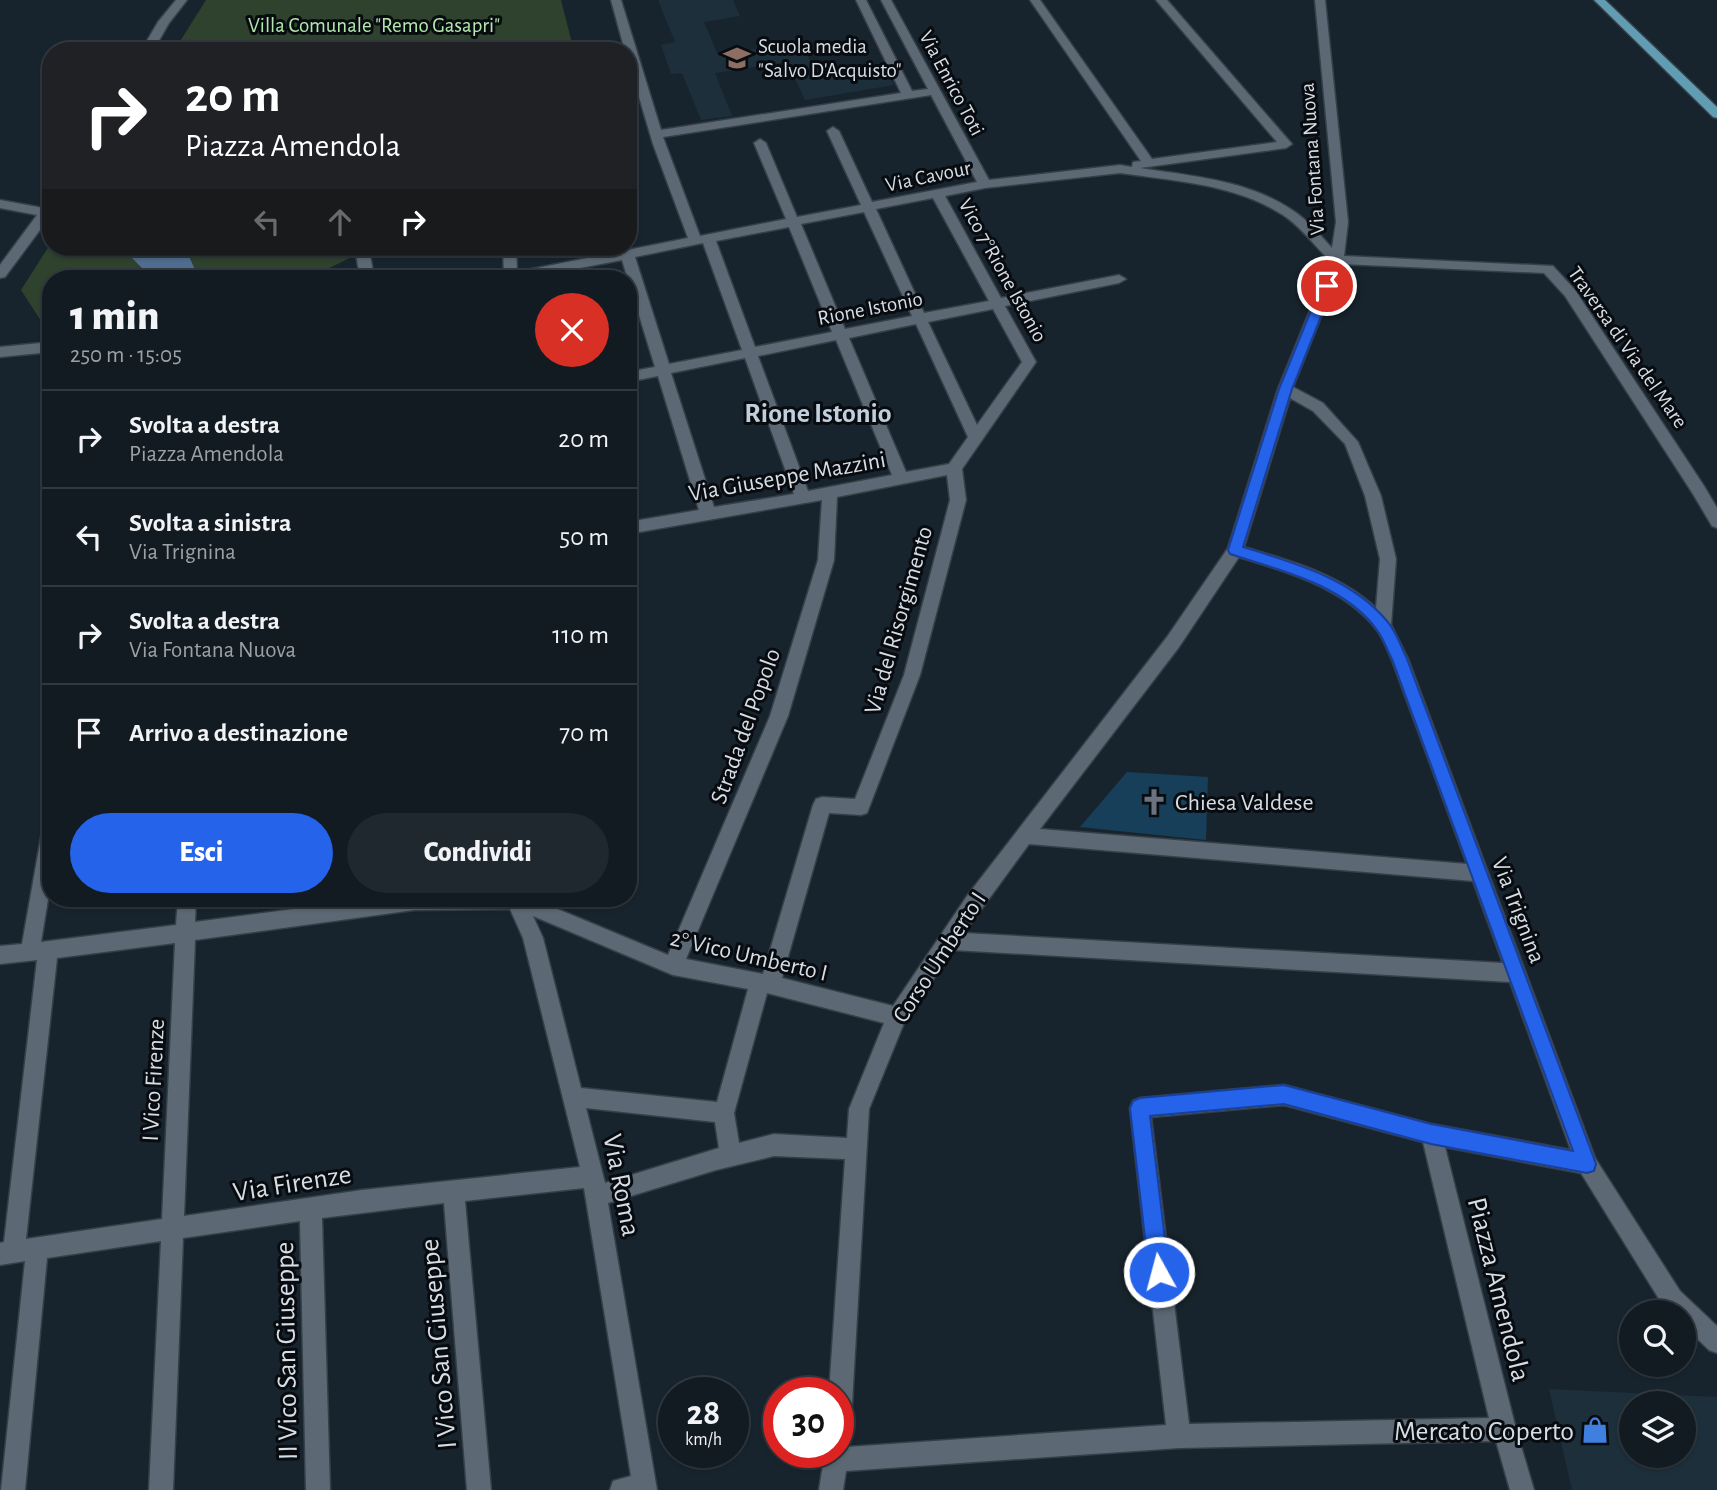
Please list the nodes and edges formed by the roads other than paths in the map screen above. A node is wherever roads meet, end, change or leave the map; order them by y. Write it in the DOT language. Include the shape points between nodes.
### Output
graph roads {
  1 [pos="182,0"];
  2 [pos="617,0"];
  3 [pos="861,0"];
  4 [pos="886,0"];
  5 [pos="1035,0"];
  6 [pos="1161,0"];
  7 [pos="1320,0"];
  8 [pos="1599,0"];
  9 [pos="152,42"];
  10 [pos="629,42"];
  11 [pos="637,70"];
  12 [pos="935,91"];
  13 [pos="908,95"];
  14 [pos="1717,114"];
  15 [pos="832,131"];
  16 [pos="657,139"];
  17 [pos="760,143"];
  18 [pos="1148,162"];
  19 [pos="1120,169"];
  20 [pos="985,184"];
  21 [pos="938,195"];
  22 [pos="0,204"];
  23 [pos="42,208"];
  24 [pos="870,208"];
  25 [pos="42,217"];
  26 [pos="793,222"];
  27 [pos="701,239"];
  28 [pos="637,252"];
  29 [pos="595,256"];
  30 [pos="1337,260"];
  31 [pos="565,270"];
  32 [pos="0,274"];
  33 [pos="1119,279"];
  34 [pos="637,285"];
  35 [pos="997,303"];
  36 [pos="919,320"];
  37 [pos="839,336"];
  38 [pos="42,348"];
  39 [pos="0,352"];
  40 [pos="750,353"];
  41 [pos="665,370"];
  42 [pos="637,375"];
  43 [pos="1285,389"];
  44 [pos="976,439"];
  45 [pos="954,468"];
  46 [pos="901,479"];
  47 [pos="830,493"];
  48 [pos="803,498"];
  49 [pos="708,513"];
  50 [pos="1717,522"];
  51 [pos="637,525"];
  52 [pos="1235,550"];
  53 [pos="1383,626"];
  54 [pos="1024,836"];
  55 [pos="1479,873"];
  56 [pos="43,907"];
  57 [pos="187,907"];
  58 [pos="370,907"];
  59 [pos="519,907"];
  60 [pos="534,907"];
  61 [pos="187,932"];
  62 [pos="947,941"];
  63 [pos="39,951"];
  64 [pos="0,955"];
  65 [pos="673,966"];
  66 [pos="1516,973"];
  67 [pos="765,983"];
  68 [pos="897,1017"];
  69 [pos="573,1097"];
  70 [pos="724,1113"];
  71 [pos="1431,1134"];
  72 [pos="856,1149"];
  73 [pos="731,1155"];
  74 [pos="1587,1164"];
  75 [pos="595,1186"];
  76 [pos="454,1193"];
  77 [pos="312,1210"];
  78 [pos="173,1230"];
  79 [pos="37,1249"];
  80 [pos="7,1253"];
  81 [pos="1717,1342"];
  82 [pos="842,1377"];
  83 [pos="1504,1429"];
  84 [pos="1179,1436"];
  85 [pos="854,1449"];
  86 [pos="834,1468"];
  87 [pos="637,1488"];
  88 [pos="13,1490"];
  89 [pos="161,1490"];
  90 [pos="318,1490"];
  91 [pos="479,1490"];
  92 [pos="831,1490"];
  93 [pos="1522,1490"];
  1 -- 9 [label="street"];
  2 -- 10 [label="street"];
  3 -- 13 [label="street"];
  4 -- 12 [label="street, Via Enrico Toti"];
  5 -- 18 [label="street"];
  6 -- 18 [label="street" via="1286,144"];
  7 -- 30 [label="street, Via Fontana Nuova" via="1342,222"];
  8 -- 14 [label="main road"];
  11 -- 16 [label="street"];
  12 -- 13 [label="street"];
  12 -- 20 [label="street, Via Enrico Toti"];
  13 -- 16 [label="street"];
  15 -- 24 [label="street"];
  16 -- 27 [label="street"];
  17 -- 26 [label="street"];
  18 -- 19 [label="street"];
  19 -- 20 [label="street, Via Cavour"];
  19 -- 30 [label="street, Via Cavour" via="1219,184 1260,198 1289,213"];
  20 -- 21 [label="street, Via Cavour"];
  21 -- 24 [label="street, Via Cavour"];
  21 -- 35 [label="street, Vico 7°Rione Istonio"];
  22 -- 23 [label="street"];
  24 -- 26 [label="street, Via Cavour"];
  24 -- 36 [label="street"];
  25 -- 32 [label="street"];
  26 -- 27 [label="street, Via Cavour"];
  26 -- 37 [label="street"];
  27 -- 28 [label="street, Via Cavour"];
  27 -- 40 [label="street"];
  29 -- 31 [label="street, Via Cavour"];
  30 -- 43 [label="street, Via Fontana Nuova"];
  30 -- 50 [label="street, Traversa di Via del Mare" via="1548,269 1570,293"];
  33 -- 35 [label="street, Rione Istonio"];
  34 -- 41 [label="street"];
  35 -- 36 [label="street, Rione Istonio"];
  35 -- 44 [label="street, Vico 7°Rione Istonio" via="1029,362"];
  36 -- 37 [label="street, Rione Istonio"];
  36 -- 44 [label="street"];
  37 -- 40 [label="street, Rione Istonio"];
  37 -- 46 [label="street"];
  38 -- 39 [label="street"];
  40 -- 41 [label="street, Rione Istonio"];
  40 -- 48 [label="street"];
  41 -- 42 [label="street, Rione Istonio"];
  41 -- 49 [label="street"];
  43 -- 52 [label="street, Via Fontana Nuova"];
  43 -- 53 [label="street" via="1318,407 1350,442 1374,496 1388,559"];
  44 -- 45 [label="street, Vico 7°Rione Istonio"];
  45 -- 46 [label="street, Via Giuseppe Mazzini"];
  45 -- 67 [label="street, Via del Risorgimento" via="958,500 912,675 861,807 822,805"];
  46 -- 47 [label="street, Via Giuseppe Mazzini"];
  47 -- 48 [label="street, Via Giuseppe Mazzini"];
  47 -- 65 [label="street, Strada del Popolo" via="826,560 779,716"];
  48 -- 49 [label="street, Via Giuseppe Mazzini"];
  49 -- 51 [label="street, Via Giuseppe Mazzini"];
  52 -- 53 [label="street, Via Trignina" via="1301,571 1349,594"];
  52 -- 54 [label="street, Corso Umberto I" via="1173,642"];
  53 -- 55 [label="street, Via Trignina" via="1400,659"];
  54 -- 55 [label="street"];
  54 -- 62 [label="street, Corso Umberto I"];
  55 -- 66 [label="street, Via Trignina"];
  56 -- 63 [label="street"];
  57 -- 61 [label="street, I Vico Firenze"];
  58 -- 61 [label="street"];
  59 -- 69 [label="street, Via Roma" via="533,938"];
  60 -- 65 [label="street, 2° Vico Umberto I"];
  61 -- 63 [label="street"];
  61 -- 78 [label="street, I Vico Firenze"];
  62 -- 66 [label="street"];
  62 -- 68 [label="street, Corso Umberto I"];
  63 -- 64 [label="street"];
  63 -- 80 [label="street"];
  65 -- 67 [label="street, 2° Vico Umberto I"];
  66 -- 74 [label="street, Via Trignina"];
  67 -- 68 [label="street, 2° Vico Umberto I"];
  67 -- 70 [label="street"];
  68 -- 72 [label="street, Corso Umberto I" via="859,1109"];
  69 -- 70 [label="street"];
  69 -- 75 [label="street, Via Roma"];
  70 -- 73 [label="street"];
  71 -- 74 [label="street"];
  71 -- 83 [label="street, Piazza Amendola"];
  71 -- 84 [label="street" via="1284,1095 1140,1108"];
  72 -- 73 [label="street, Via Firenze" via="774,1145"];
  72 -- 82 [label="street, Corso Umberto I"];
  73 -- 75 [label="street, Via Firenze"];
  74 -- 81 [label="street, Via Trignina" via="1672,1299"];
  75 -- 76 [label="street, Via Firenze"];
  75 -- 87 [label="street, Via Roma"];
  76 -- 77 [label="street, Via Firenze"];
  76 -- 91 [label="street, I Vico San Giuseppe"];
  77 -- 78 [label="street, Via Firenze"];
  77 -- 90 [label="street, II Vico San Giuseppe"];
  78 -- 79 [label="street, Via Firenze"];
  78 -- 89 [label="street, I Vico Firenze"];
  79 -- 80 [label="street, Via Firenze"];
  79 -- 88 [label="street"];
  83 -- 84 [label="street"];
  83 -- 93 [label="street, Piazza Amendola"];
  84 -- 85 [label="street"];
  86 -- 92 [label="street, Corso Umberto I"];
}
